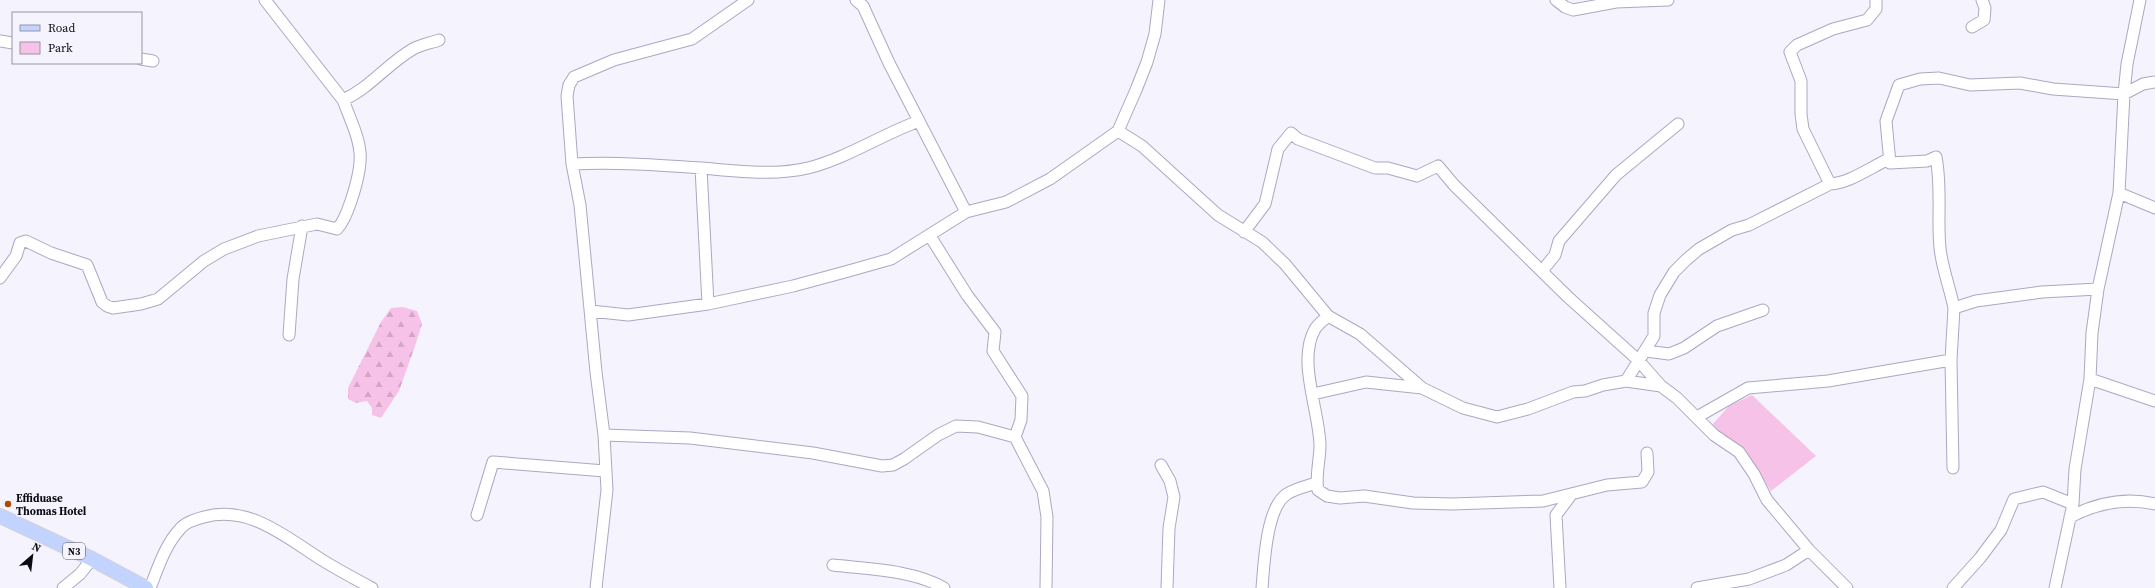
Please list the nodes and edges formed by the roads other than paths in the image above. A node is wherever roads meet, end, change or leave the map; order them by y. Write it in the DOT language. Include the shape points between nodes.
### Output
graph roads {
  1 [pos="265,0"];
  2 [pos="748,0"];
  3 [pos="856,0"];
  4 [pos="1556,0"];
  5 [pos="1668,0"];
  6 [pos="1876,0"];
  7 [pos="1982,0"];
  8 [pos="2140,0"];
  9 [pos="1155,2"];
  10 [pos="1972,26"];
  11 [pos="0,40"];
  12 [pos="439,40"];
  13 [pos="12,43"];
  14 [pos="142,59"];
  15 [pos="153,61"];
  16 [pos="2155,82"];
  17 [pos="2124,94"];
  18 [pos="343,100"];
  19 [pos="919,121"];
  20 [pos="1678,124"];
  21 [pos="1118,131"];
  22 [pos="1889,159"];
  23 [pos="572,164"];
  24 [pos="701,168"];
  25 [pos="1830,184"];
  26 [pos="2119,194"];
  27 [pos="2155,208"];
  28 [pos="966,212"];
  29 [pos="302,226"];
  30 [pos="1244,232"];
  31 [pos="930,236"];
  32 [pos="1542,271"];
  33 [pos="0,278"];
  34 [pos="2098,289"];
  35 [pos="708,304"];
  36 [pos="1954,308"];
  37 [pos="1763,310"];
  38 [pos="591,311"];
  39 [pos="1328,316"];
  40 [pos="290,335"];
  41 [pos="1646,351"];
  42 [pos="1638,360"];
  43 [pos="1951,360"];
  44 [pos="2090,379"];
  45 [pos="1626,381"];
  46 [pos="1661,386"];
  47 [pos="1422,388"];
  48 [pos="1313,394"];
  49 [pos="2155,401"];
  50 [pos="1697,417"];
  51 [pos="604,435"];
  52 [pos="1015,437"];
  53 [pos="1648,453"];
  54 [pos="1161,465"];
  55 [pos="1954,468"];
  56 [pos="605,471"];
  57 [pos="1316,483"];
  58 [pos="1571,495"];
  59 [pos="1543,501"];
  60 [pos="2073,504"];
  61 [pos="2155,504"];
  62 [pos="477,515"];
  63 [pos="1556,515"];
  64 [pos="0,516"];
  65 [pos="2070,517"];
  66 [pos="1809,550"];
  67 [pos="92,559"];
  68 [pos="833,565"];
  69 [pos="63,588"];
  70 [pos="146,588"];
  71 [pos="150,588"];
  72 [pos="372,588"];
  73 [pos="596,588"];
  74 [pos="944,588"];
  75 [pos="1046,588"];
  76 [pos="1166,588"];
  77 [pos="1262,588"];
  78 [pos="1560,588"];
  79 [pos="1697,588"];
  80 [pos="1847,588"];
  81 [pos="1953,588"];
  82 [pos="2055,588"];
  1 -- 18 [label="street"];
  2 -- 23 [label="street" via="692,39 614,60 574,77 567,96"];
  3 -- 19 [label="street" via="863,6 889,64"];
  4 -- 5 [label="street" via="1573,10 1616,2"];
  6 -- 25 [label="street" via="1876,9 1867,20 1834,29 1797,44 1790,52 1801,81 1801,114 1804,129"];
  7 -- 10 [label="street" via="1985,8 1984,20"];
  8 -- 17 [label="street" via="2127,64"];
  9 -- 21 [label="street" via="1155,34 1147,62"];
  11 -- 13 [label="street"];
  12 -- 18 [label="street" via="414,48 362,90"];
  14 -- 15 [label="street"];
  16 -- 17 [label="street" via="2143,84"];
  17 -- 22 [label="street" via="2053,89 2020,83 1970,85 1939,78 1920,79 1899,85 1886,121"];
  17 -- 26 [label="street"];
  18 -- 29 [label="street" via="362,154 348,210 337,229 317,224"];
  19 -- 24 [label="street" via="893,130 838,159 807,168 773,172"];
  19 -- 28 [label="street"];
  20 -- 32 [label="street" via="1616,175 1559,241 1555,255"];
  21 -- 28 [label="street" via="1050,179 1006,202"];
  21 -- 30 [label="street" via="1142,146 1193,194"];
  22 -- 25 [label="street" via="1860,174"];
  22 -- 36 [label="street" via="1890,163 1927,161 1936,157 1940,177 1940,250"];
  23 -- 24 [label="street" via="626,163"];
  23 -- 38 [label="street" via="580,205"];
  24 -- 35 [label="street"];
  25 -- 41 [label="street" via="1749,225 1732,230 1699,249 1686,260 1674,272 1660,295 1654,313 1654,336"];
  26 -- 27 [label="street"];
  26 -- 34 [label="street"];
  28 -- 31 [label="street"];
  29 -- 33 [label="street" via="258,236 224,249 204,261 158,298 141,304 113,308 107,306 102,302 87,265 50,253 26,241 20,243 16,256"];
  29 -- 40 [label="street" via="293,279"];
  30 -- 32 [label="street" via="1265,204 1278,149 1291,133 1298,139 1375,168 1388,168 1417,176 1438,166 1454,185"];
  30 -- 39 [label="street" via="1262,242 1285,264"];
  31 -- 35 [label="street" via="891,258 793,286"];
  31 -- 52 [label="street" via="994,332 993,351 1022,396 1021,420"];
  32 -- 42 [label="street"];
  34 -- 36 [label="street" via="2042,292 1976,301"];
  34 -- 44 [label="street" via="2092,333"];
  35 -- 38 [label="street" via="628,315"];
  36 -- 43 [label="street"];
  37 -- 41 [label="street" via="1717,326 1684,348 1669,354"];
  38 -- 51 [label="street"];
  39 -- 47 [label="street" via="1360,334"];
  39 -- 48 [label="street" via="1315,328 1310,342 1307,370"];
  41 -- 42 [label="street"];
  42 -- 45 [label="street"];
  42 -- 46 [label="street"];
  43 -- 50 [label="street" via="1828,381 1748,388"];
  43 -- 55 [label="street"];
  44 -- 49 [label="street"];
  44 -- 60 [label="street" via="2075,468"];
  45 -- 46 [label="street"];
  45 -- 47 [label="street" via="1572,392 1528,409 1497,417 1463,408"];
  46 -- 50 [label="street"];
  47 -- 48 [label="street" via="1366,382"];
  48 -- 57 [label="street" via="1320,445"];
  50 -- 66 [label="street" via="1714,435 1739,452 1767,500"];
  51 -- 52 [label="street" via="690,438 813,453 882,466 894,465 956,426 978,427"];
  51 -- 56 [label="street"];
  52 -- 75 [label="street" via="1044,491 1047,517"];
  53 -- 58 [label="street" via="1648,472 1642,482 1607,485"];
  54 -- 76 [label="street" via="1170,481 1174,497 1169,528"];
  56 -- 62 [label="street" via="493,462"];
  56 -- 73 [label="street" via="607,490"];
  57 -- 59 [label="street" via="1322,493 1340,498 1364,496 1413,503 1452,504"];
  57 -- 77 [label="street" via="1286,494 1273,512"];
  58 -- 59 [label="street"];
  58 -- 63 [label="street"];
  59 -- 63 [label="street"];
  60 -- 65 [label="street"];
  60 -- 81 [label="street" via="2043,492 2014,499 2000,530 1980,558"];
  61 -- 65 [label="street" via="2117,501 2090,507"];
  63 -- 78 [label="street"];
  64 -- 67 [label="main road, N3"];
  65 -- 82 [label="street"];
  66 -- 79 [label="street" via="1786,565 1750,579"];
  66 -- 80 [label="street"];
  67 -- 69 [label="street" via="80,574"];
  67 -- 70 [label="main road, N3"];
  68 -- 74 [label="street" via="876,568 932,582"];
  71 -- 72 [label="street" via="168,544 180,527 196,518 216,513 253,519 280,531 327,563"];
}
